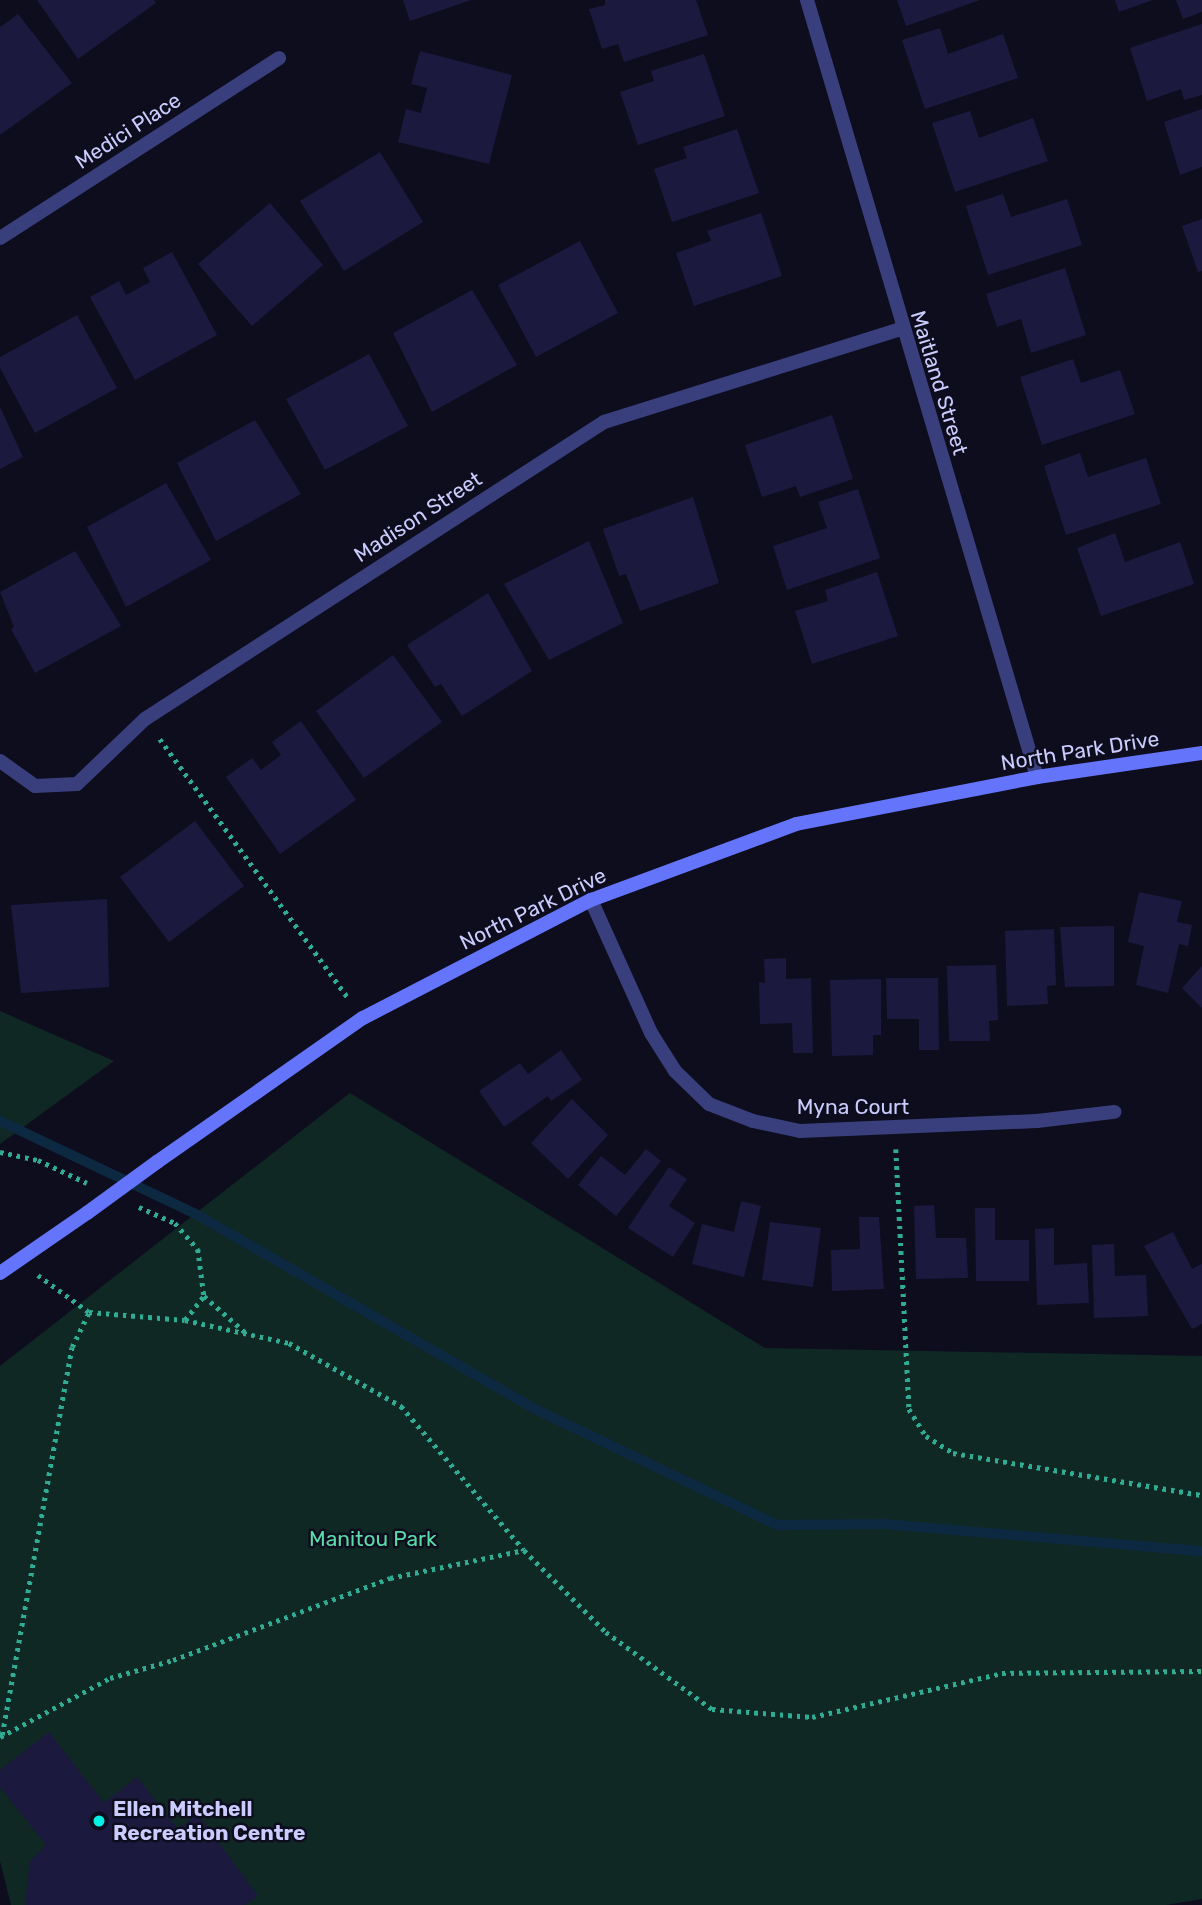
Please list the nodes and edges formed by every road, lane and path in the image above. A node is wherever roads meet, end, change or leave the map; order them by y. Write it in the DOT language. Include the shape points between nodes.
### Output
graph roads {
  1 [pos="807,0"];
  2 [pos="279,58"];
  3 [pos="0,238"];
  4 [pos="901,329"];
  5 [pos="145,719"];
  6 [pos="1202,752"];
  7 [pos="0,761"];
  8 [pos="1037,777"];
  9 [pos="590,900"];
  10 [pos="363,1018"];
  11 [pos="1114,1112"];
  12 [pos="895,1129"];
  13 [pos="18,1261"];
  14 [pos="0,1273"];
  15 [pos="89,1312"];
  16 [pos="185,1320"];
  17 [pos="246,1334"];
  18 [pos="1202,1495"];
  19 [pos="524,1550"];
  20 [pos="1202,1671"];
  21 [pos="1,1737"];
  1 -- 4 [label="street, Maitland Street"];
  2 -- 3 [label="street, Medici Place"];
  4 -- 5 [label="street, Madison Street" via="604,422"];
  4 -- 8 [label="street, Maitland Street"];
  5 -- 7 [label="street, Madison Street" via="77,783 35,786"];
  5 -- 10 [label="path"];
  6 -- 8 [label="main road, North Park Drive"];
  8 -- 9 [label="main road, North Park Drive" via="796,824"];
  9 -- 10 [label="main road, North Park Drive"];
  9 -- 12 [label="street, Myna Court" via="651,1033 675,1071 709,1104 753,1121 800,1131"];
  10 -- 13 [label="main road, North Park Drive, bridge"];
  11 -- 12 [label="street, Myna Court"];
  12 -- 18 [label="path" via="908,1409 926,1436 953,1453"];
  13 -- 14 [label="main road, North Park Drive"];
  13 -- 15 [label="path"];
  15 -- 16 [label="path"];
  15 -- 21 [label="path" via="72,1347"];
  16 -- 17 [label="path"];
  16 -- 17 [label="path" via="204,1296"];
  17 -- 19 [label="path" via="289,1343 401,1406"];
  19 -- 20 [label="path" via="606,1632 712,1709 812,1717 1002,1673"];
  19 -- 21 [label="path" via="390,1578 173,1660 110,1678"];
}
